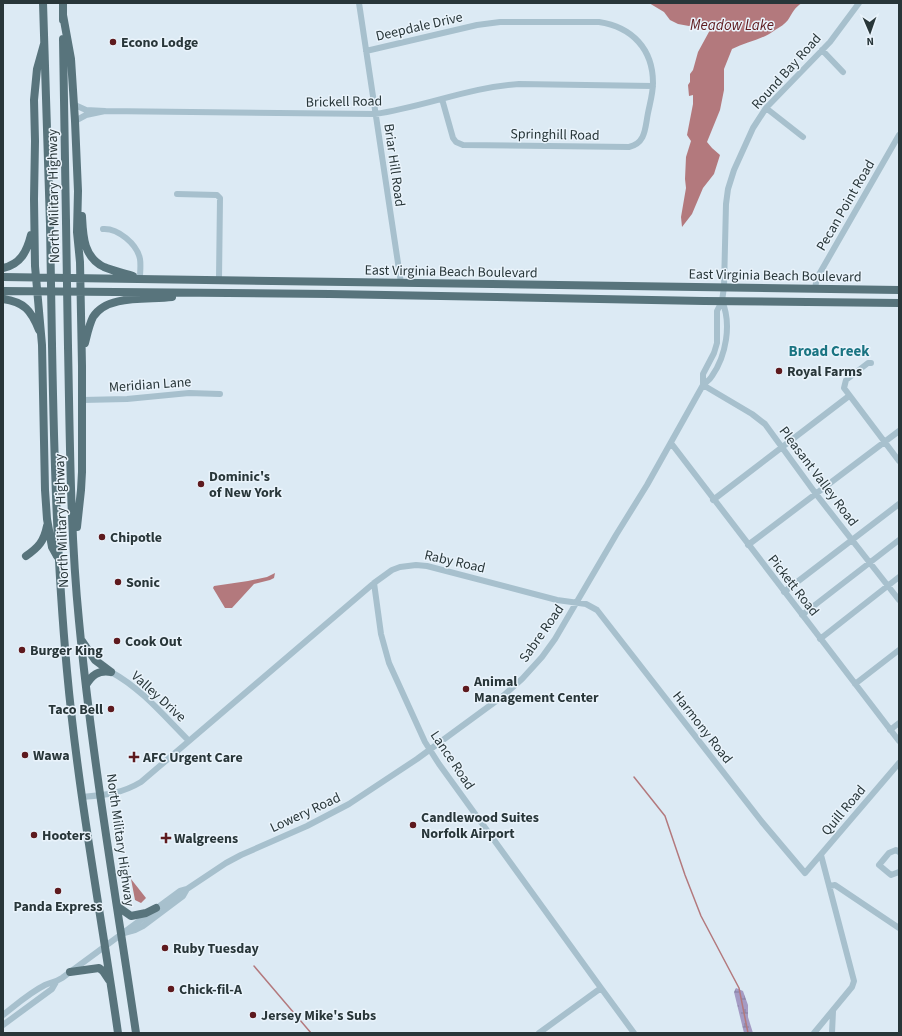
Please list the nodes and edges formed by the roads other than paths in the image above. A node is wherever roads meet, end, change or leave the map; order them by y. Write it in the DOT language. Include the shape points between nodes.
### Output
graph roads {
  1 [pos="43,3"];
  2 [pos="63,3"];
  3 [pos="359,3"];
  4 [pos="859,3"];
  5 [pos="63,15"];
  6 [pos="44,44"];
  7 [pos="822,50"];
  8 [pos="366,51"];
  9 [pos="843,72"];
  10 [pos="653,86"];
  11 [pos="442,99"];
  12 [pos="75,105"];
  13 [pos="766,108"];
  14 [pos="105,111"];
  15 [pos="375,114"];
  16 [pos="75,122"];
  17 [pos="899,136"];
  18 [pos="803,137"];
  19 [pos="77,162"];
  20 [pos="177,194"];
  21 [pos="34,222"];
  22 [pos="103,229"];
  23 [pos="3,268"];
  24 [pos="3,277"];
  25 [pos="36,277"];
  26 [pos="80,278"];
  27 [pos="140,278"];
  28 [pos="219,279"];
  29 [pos="401,283"];
  30 [pos="724,287"];
  31 [pos="815,288"];
  32 [pos="3,290"];
  33 [pos="899,290"];
  34 [pos="37,291"];
  35 [pos="81,291"];
  36 [pos="195,293"];
  37 [pos="3,299"];
  38 [pos="722,301"];
  39 [pos="899,303"];
  40 [pos="42,345"];
  41 [pos="82,354"];
  42 [pos="871,363"];
  43 [pos="703,385"];
  44 [pos="220,394"];
  45 [pos="849,396"];
  46 [pos="82,400"];
  47 [pos="899,431"];
  48 [pos="885,441"];
  49 [pos="671,443"];
  50 [pos="782,447"];
  51 [pos="899,461"];
  52 [pos="816,494"];
  53 [pos="714,500"];
  54 [pos="899,504"];
  55 [pos="47,519"];
  56 [pos="852,540"];
  57 [pos="899,540"];
  58 [pos="748,545"];
  59 [pos="74,554"];
  60 [pos="26,556"];
  61 [pos="58,559"];
  62 [pos="870,562"];
  63 [pos="899,577"];
  64 [pos="374,583"];
  65 [pos="888,585"];
  66 [pos="784,592"];
  67 [pos="899,600"];
  68 [pos="577,603"];
  69 [pos="802,615"];
  70 [pos="820,638"];
  71 [pos="81,639"];
  72 [pos="899,650"];
  73 [pos="111,672"];
  74 [pos="855,684"];
  75 [pos="86,685"];
  76 [pos="899,723"];
  77 [pos="890,730"];
  78 [pos="189,741"];
  79 [pos="899,741"];
  80 [pos="429,750"];
  81 [pos="899,763"];
  82 [pos="101,795"];
  83 [pos="82,797"];
  84 [pos="899,852"];
  85 [pos="821,855"];
  86 [pos="899,872"];
  87 [pos="805,873"];
  88 [pos="830,886"];
  89 [pos="187,889"];
  90 [pos="116,903"];
  91 [pos="156,908"];
  92 [pos="899,928"];
  93 [pos="121,934"];
  94 [pos="105,945"];
  95 [pos="70,972"];
  96 [pos="110,981"];
  97 [pos="56,982"];
  98 [pos="601,988"];
  99 [pos="833,1011"];
  100 [pos="3,1015"];
  101 [pos="3,1025"];
  102 [pos="118,1033"];
  103 [pos="136,1033"];
  104 [pos="539,1033"];
  105 [pos="634,1033"];
  106 [pos="814,1033"];
  107 [pos="832,1033"];
  1 -- 6 [label="main road, North Military Highway"];
  2 -- 5 [label="main road, North Military Highway"];
  3 -- 8 [label="street, Briar Hill Road"];
  4 -- 7 [label="street, Round Bay Road"];
  5 -- 12 [label="main road" via="71,59"];
  5 -- 59 [label="main road, North Military Highway, bridge"];
  6 -- 21 [label="main road" via="37,69 34,100"];
  6 -- 61 [label="main road, North Military Highway, bridge"];
  7 -- 9 [label="street"];
  7 -- 13 [label="street, Round Bay Road"];
  8 -- 10 [label="street, Deepdale Drive" via="500,22 599,22 616,26 638,40 651,63"];
  8 -- 15 [label="street, Briar Hill Road"];
  10 -- 11 [label="street, Brickell Road" via="519,84 485,88"];
  10 -- 11 [label="street, Springhill Road" via="643,137 638,144 628,147 459,144 453,138"];
  11 -- 15 [label="street, Brickell Road"];
  12 -- 14 [label="street, Brickell Road" via="86,110"];
  12 -- 16 [label="main road"];
  13 -- 18 [label="street"];
  13 -- 30 [label="street, Round Bay Road" via="753,128 728,189"];
  14 -- 15 [label="street, Brickell Road"];
  14 -- 16 [label="street, Brickell Road" via="86,115"];
  15 -- 29 [label="street, Briar Hill Road"];
  16 -- 19 [label="main road"];
  17 -- 31 [label="street, Pecan Point Road" via="817,278"];
  19 -- 26 [label="main road"];
  19 -- 27 [label="main road" via="84,241 89,254 104,267"];
  20 -- 28 [label="street" via="217,195 220,198"];
  21 -- 23 [label="main road" via="26,252 16,263"];
  21 -- 25 [label="main road"];
  22 -- 27 [label="street" via="119,232 134,248 140,258"];
  24 -- 25 [label="main road, East Virginia Beach Boulevard"];
  25 -- 26 [label="main road, East Virginia Beach Boulevard"];
  25 -- 34 [label="main road"];
  26 -- 27 [label="main road, East Virginia Beach Boulevard"];
  26 -- 35 [label="main road"];
  27 -- 28 [label="main road, East Virginia Beach Boulevard"];
  28 -- 29 [label="main road, East Virginia Beach Boulevard"];
  29 -- 30 [label="main road, East Virginia Beach Boulevard"];
  30 -- 31 [label="main road, East Virginia Beach Boulevard"];
  30 -- 38 [label="street, Round Bay Road"];
  31 -- 33 [label="main road, East Virginia Beach Boulevard"];
  32 -- 34 [label="main road, East Virginia Beach Boulevard"];
  34 -- 35 [label="main road, East Virginia Beach Boulevard"];
  34 -- 40 [label="main road"];
  35 -- 36 [label="main road, East Virginia Beach Boulevard"];
  35 -- 41 [label="main road"];
  36 -- 38 [label="main road, East Virginia Beach Boulevard"];
  36 -- 41 [label="main road" via="122,300 107,304 90,323"];
  37 -- 40 [label="main road" via="20,304 30,312"];
  38 -- 39 [label="main road, East Virginia Beach Boulevard"];
  38 -- 43 [label="street" via="717,311 717,343 703,374"];
  40 -- 55 [label="main road"];
  41 -- 46 [label="main road"];
  42 -- 45 [label="street" via="845,382 844,388"];
  43 -- 49 [label="street"];
  43 -- 50 [label="street, Pleasant Valley Road" via="760,420"];
  44 -- 46 [label="street, Meridian Lane" via="190,393"];
  45 -- 48 [label="street"];
  45 -- 50 [label="street"];
  46 -- 59 [label="main road" via="81,490"];
  47 -- 48 [label="street"];
  48 -- 51 [label="street"];
  48 -- 52 [label="street"];
  49 -- 53 [label="street, Pickett Road"];
  49 -- 68 [label="street"];
  50 -- 52 [label="street, Pleasant Valley Road"];
  50 -- 53 [label="street"];
  52 -- 56 [label="street, Pleasant Valley Road"];
  52 -- 58 [label="street"];
  53 -- 58 [label="street, Pickett Road"];
  54 -- 56 [label="street"];
  55 -- 60 [label="main road" via="46,532 40,545"];
  55 -- 61 [label="main road" via="52,547"];
  56 -- 62 [label="street, Pleasant Valley Road"];
  56 -- 66 [label="street"];
  57 -- 62 [label="street"];
  58 -- 66 [label="street, Pickett Road"];
  59 -- 71 [label="main road, North Military Highway"];
  61 -- 83 [label="main road, North Military Highway" via="67,673"];
  62 -- 65 [label="street, Pleasant Valley Road"];
  62 -- 69 [label="street"];
  63 -- 65 [label="street"];
  64 -- 68 [label="street, Raby Road" via="400,567 427,566"];
  64 -- 78 [label="street, Raby Road"];
  64 -- 80 [label="street, Lance Road" via="381,634 389,663"];
  65 -- 67 [label="street, Pleasant Valley Road"];
  65 -- 70 [label="street"];
  66 -- 69 [label="street, Pickett Road"];
  68 -- 80 [label="street, Sabre Road" via="542,657 522,679"];
  68 -- 87 [label="street, Harmony Road" via="592,606 603,617 758,817"];
  69 -- 70 [label="street, Pickett Road"];
  70 -- 74 [label="street, Pickett Road"];
  71 -- 73 [label="main road" via="95,660"];
  71 -- 75 [label="main road, North Military Highway"];
  72 -- 74 [label="street"];
  73 -- 75 [label="main road" via="96,673"];
  73 -- 78 [label="street, Valley Drive" via="139,691"];
  74 -- 77 [label="street, Pickett Road"];
  75 -- 82 [label="main road, North Military Highway"];
  76 -- 77 [label="street"];
  77 -- 79 [label="street, Pickett Road"];
  78 -- 82 [label="street, Raby Road" via="136,785 117,793"];
  80 -- 89 [label="street, Lowery Road" via="349,804 307,826 240,855"];
  80 -- 98 [label="street, Lance Road"];
  81 -- 85 [label="street, Quill Road"];
  82 -- 83 [label="street, Raby Road"];
  82 -- 90 [label="main road, North Military Highway"];
  83 -- 94 [label="main road, North Military Highway"];
  84 -- 86 [label="street" via="896,850 889,853 879,865 891,875"];
  85 -- 87 [label="street, Quill Road"];
  85 -- 88 [label="street"];
  88 -- 92 [label="street" via="835,885"];
  88 -- 99 [label="street" via="854,981"];
  89 -- 91 [label="street, Lowery Road"];
  89 -- 93 [label="street, Lowery Road" via="183,896 143,926"];
  90 -- 91 [label="main road" via="130,916 141,915"];
  90 -- 93 [label="main road, North Military Highway"];
  91 -- 93 [label="street, Lowery Road"];
  93 -- 94 [label="street, Lowery Road"];
  93 -- 103 [label="main road, North Military Highway"];
  94 -- 95 [label="street, Lowery Road"];
  94 -- 96 [label="main road, North Military Highway"];
  95 -- 96 [label="main road" via="98,968"];
  95 -- 97 [label="street, Lowery Road"];
  96 -- 102 [label="main road, North Military Highway"];
  97 -- 100 [label="street, Lowery Road" via="30,994"];
  97 -- 101 [label="street, Lowery Road" via="52,989"];
  98 -- 104 [label="street"];
  98 -- 105 [label="street, Lance Road"];
  99 -- 106 [label="street"];
  99 -- 107 [label="street"];
}
